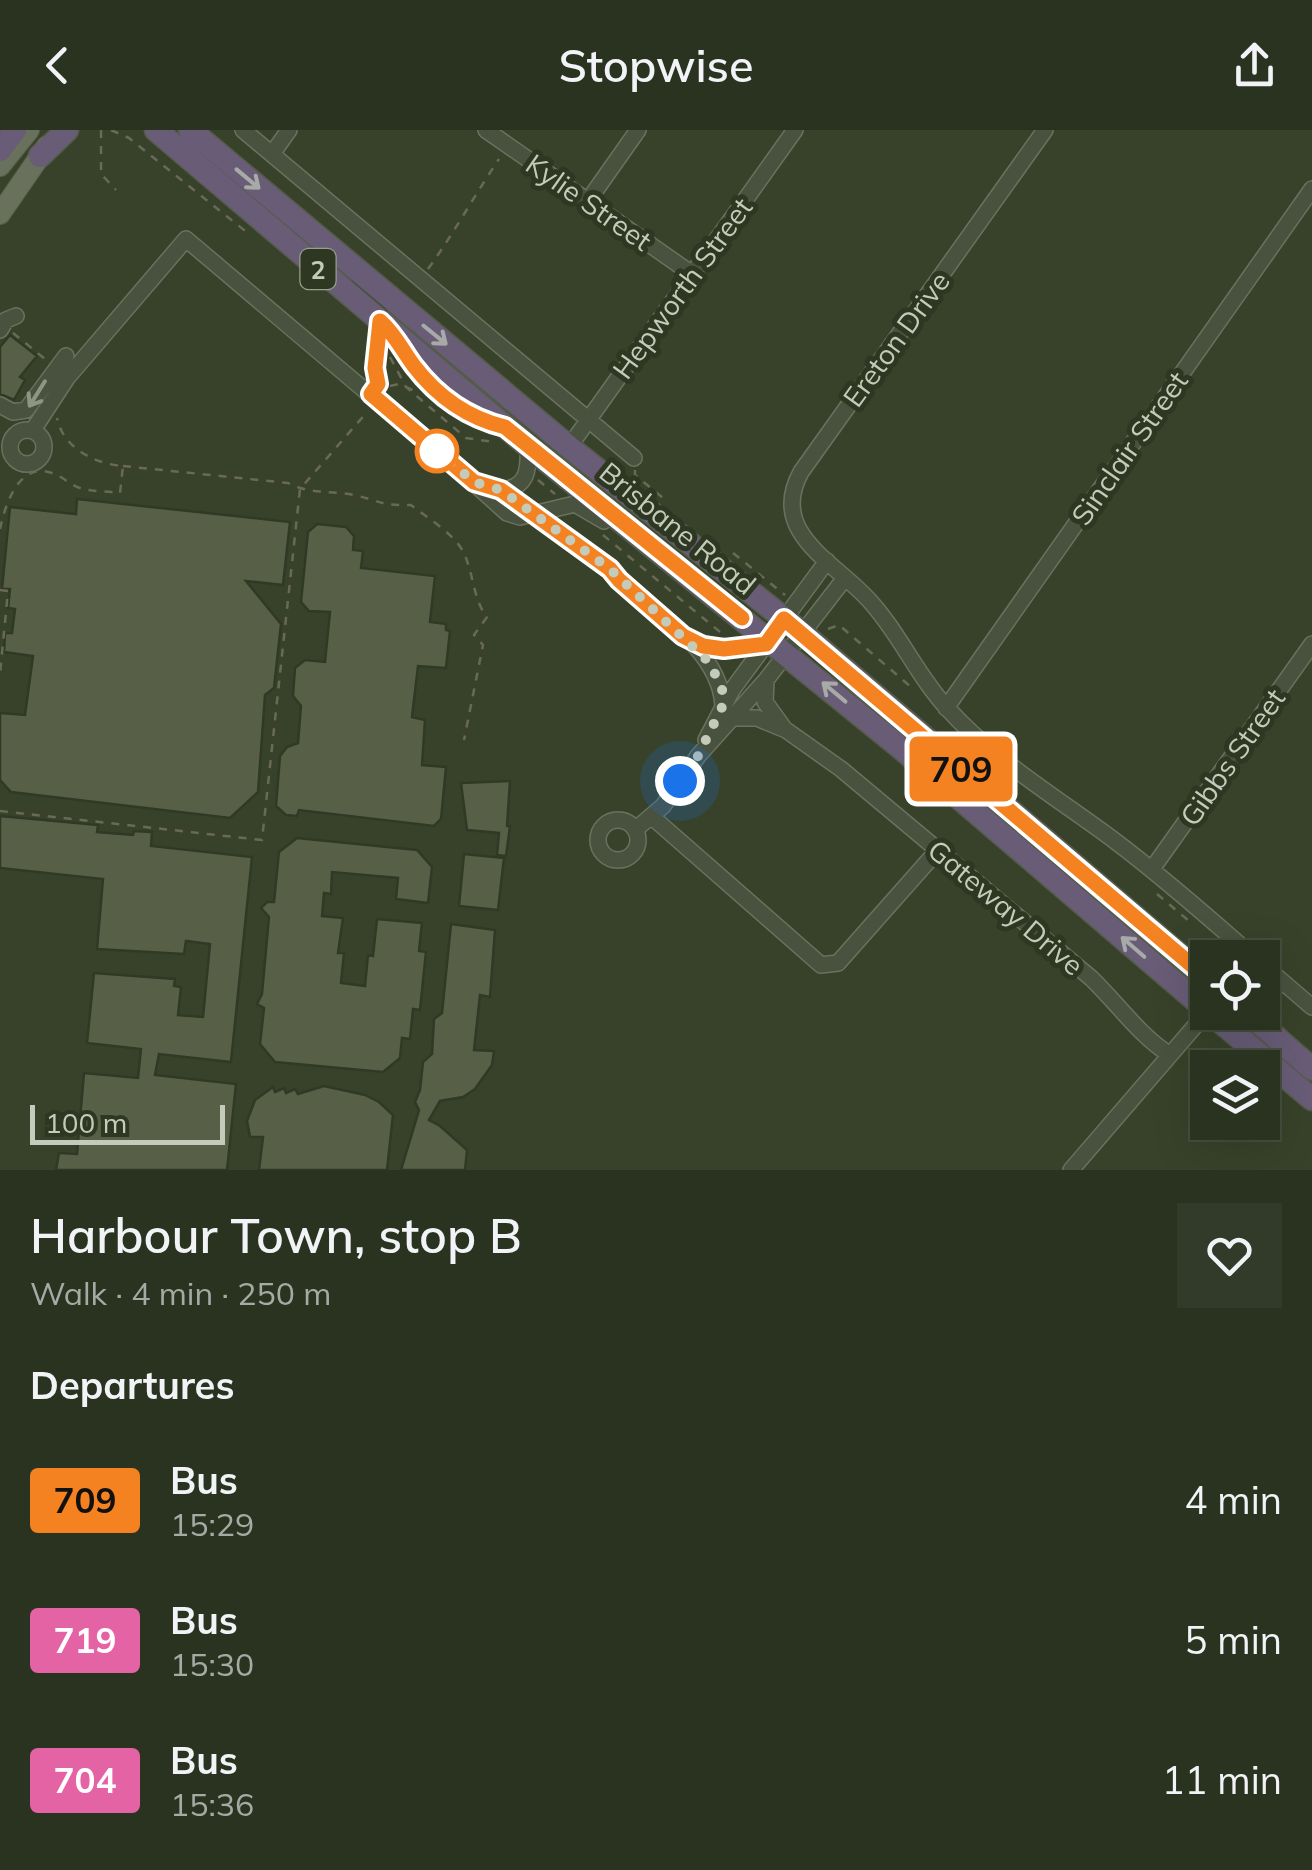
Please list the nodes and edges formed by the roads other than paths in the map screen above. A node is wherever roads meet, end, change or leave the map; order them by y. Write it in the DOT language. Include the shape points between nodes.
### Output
graph roads {
  1 [pos="15,130"];
  2 [pos="29,130"];
  3 [pos="58,130"];
  4 [pos="67,130"];
  5 [pos="145,130"];
  6 [pos="156,130"];
  7 [pos="190,130"];
  8 [pos="243,130"];
  9 [pos="289,130"];
  10 [pos="486,130"];
  11 [pos="638,130"];
  12 [pos="795,130"];
  13 [pos="1045,130"];
  14 [pos="0,150"];
  15 [pos="181,152"];
  16 [pos="272,154"];
  17 [pos="40,156"];
  18 [pos="0,166"];
  19 [pos="1312,189"];
  20 [pos="588,201"];
  21 [pos="0,214"];
  22 [pos="306,228"];
  23 [pos="692,274"];
  24 [pos="386,326"];
  25 [pos="60,362"];
  26 [pos="374,397"];
  27 [pos="0,405"];
  28 [pos="588,420"];
  29 [pos="0,426"];
  30 [pos="505,427"];
  31 [pos="26,431"];
  32 [pos="528,446"];
  33 [pos="5,447"];
  34 [pos="569,447"];
  35 [pos="634,458"];
  36 [pos="474,482"];
  37 [pos="501,490"];
  38 [pos="538,516"];
  39 [pos="823,558"];
  40 [pos="686,575"];
  41 [pos="845,578"];
  42 [pos="798,619"];
  43 [pos="683,636"];
  44 [pos="1312,644"];
  45 [pos="774,645"];
  46 [pos="709,662"];
  47 [pos="748,667"];
  48 [pos="766,680"];
  49 [pos="946,708"];
  50 [pos="729,711"];
  51 [pos="786,730"];
  52 [pos="651,816"];
  53 [pos="636,829"];
  54 [pos="938,850"];
  55 [pos="1152,869"];
  56 [pos="1233,940"];
  57 [pos="1190,963"];
  58 [pos="1280,979"];
  59 [pos="1190,996"];
  60 [pos="1312,1007"];
  61 [pos="1192,1030"];
  62 [pos="1230,1030"];
  63 [pos="1267,1030"];
  64 [pos="1170,1056"];
  65 [pos="1312,1068"];
  66 [pos="1312,1100"];
  67 [pos="1070,1170"];
  1 -- 14 [label="highway"];
  2 -- 18 [label="main road"];
  3 -- 17 [label="main road"];
  4 -- 17 [label="highway"];
  5 -- 15 [label="highway"];
  6 -- 15 [label="highway, Brisbane Road / 2"];
  7 -- 22 [label="highway, Brisbane Road / 2, one-way"];
  8 -- 16 [label="street, Brisbane Road"];
  9 -- 16 [label="street"];
  10 -- 20 [label="street, Kylie Street"];
  11 -- 20 [label="street"];
  12 -- 23 [label="street, Hepworth Street"];
  13 -- 39 [label="street, Ereton Drive" via="801,472 791,501 794,522"];
  15 -- 24 [label="highway, Brisbane Road / 2"];
  16 -- 28 [label="street, Brisbane Road"];
  17 -- 21 [label="main road"];
  19 -- 49 [label="street, Sinclair Street"];
  20 -- 23 [label="street, Kylie Street"];
  22 -- 24 [label="street" via="334,264 377,301"];
  22 -- 34 [label="highway, Brisbane Road / 2, one-way"];
  23 -- 28 [label="street, Hepworth Street"];
  24 -- 26 [label="street"];
  24 -- 30 [label="highway, Brisbane Road / 2"];
  24 -- 30 [label="street" via="436,388 471,416"];
  25 -- 27 [label="street, one-way" via="26,410"];
  26 -- 31 [label="street" via="186,239"];
  26 -- 36 [label="street"];
  28 -- 34 [label="street, Hepworth Street"];
  28 -- 35 [label="street, Brisbane Road"];
  29 -- 31 [label="street"];
  30 -- 32 [label="highway, Brisbane Road / 2"];
  31 -- 33 [label="street"];
  31 -- 33 [label="street" via="44,442 40,459 18,462"];
  32 -- 37 [label="street" via="525,478"];
  32 -- 40 [label="highway, Brisbane Road / 2"];
  34 -- 42 [label="highway, Brisbane Road / 2"];
  36 -- 37 [label="street"];
  36 -- 38 [label="street" via="507,513"];
  37 -- 38 [label="street"];
  38 -- 40 [label="street" via="566,504 584,507 645,554"];
  38 -- 43 [label="street" via="610,569"];
  39 -- 41 [label="street"];
  39 -- 42 [label="street"];
  40 -- 45 [label="highway, Brisbane Road / 2"];
  41 -- 42 [label="street"];
  41 -- 49 [label="street" via="877,610"];
  42 -- 45 [label="street"];
  42 -- 57 [label="highway, Brisbane Road / 2"];
  43 -- 45 [label="street" via="724,649"];
  43 -- 46 [label="street"];
  44 -- 55 [label="street, Gibbs Street"];
  45 -- 47 [label="street"];
  45 -- 48 [label="street"];
  59 -- 45 [label="highway, Brisbane Road / 2, one-way"];
  46 -- 47 [label="street"];
  46 -- 50 [label="street"];
  47 -- 50 [label="street"];
  48 -- 50 [label="street"];
  48 -- 51 [label="street" via="766,702"];
  49 -- 55 [label="street"];
  50 -- 51 [label="street, Gateway Drive"];
  50 -- 52 [label="street"];
  51 -- 54 [label="street, Gateway Drive"];
  52 -- 53 [label="street"];
  52 -- 54 [label="street" via="821,965 838,964"];
  54 -- 64 [label="street, Gateway Drive" via="1091,978"];
  55 -- 56 [label="street"];
  58 -- 60 [label="street"];
  61 -- 64 [label="street"];
  62 -- 66 [label="highway, Brisbane Road / 2"];
  63 -- 65 [label="highway"];
  64 -- 67 [label="street"];
}
